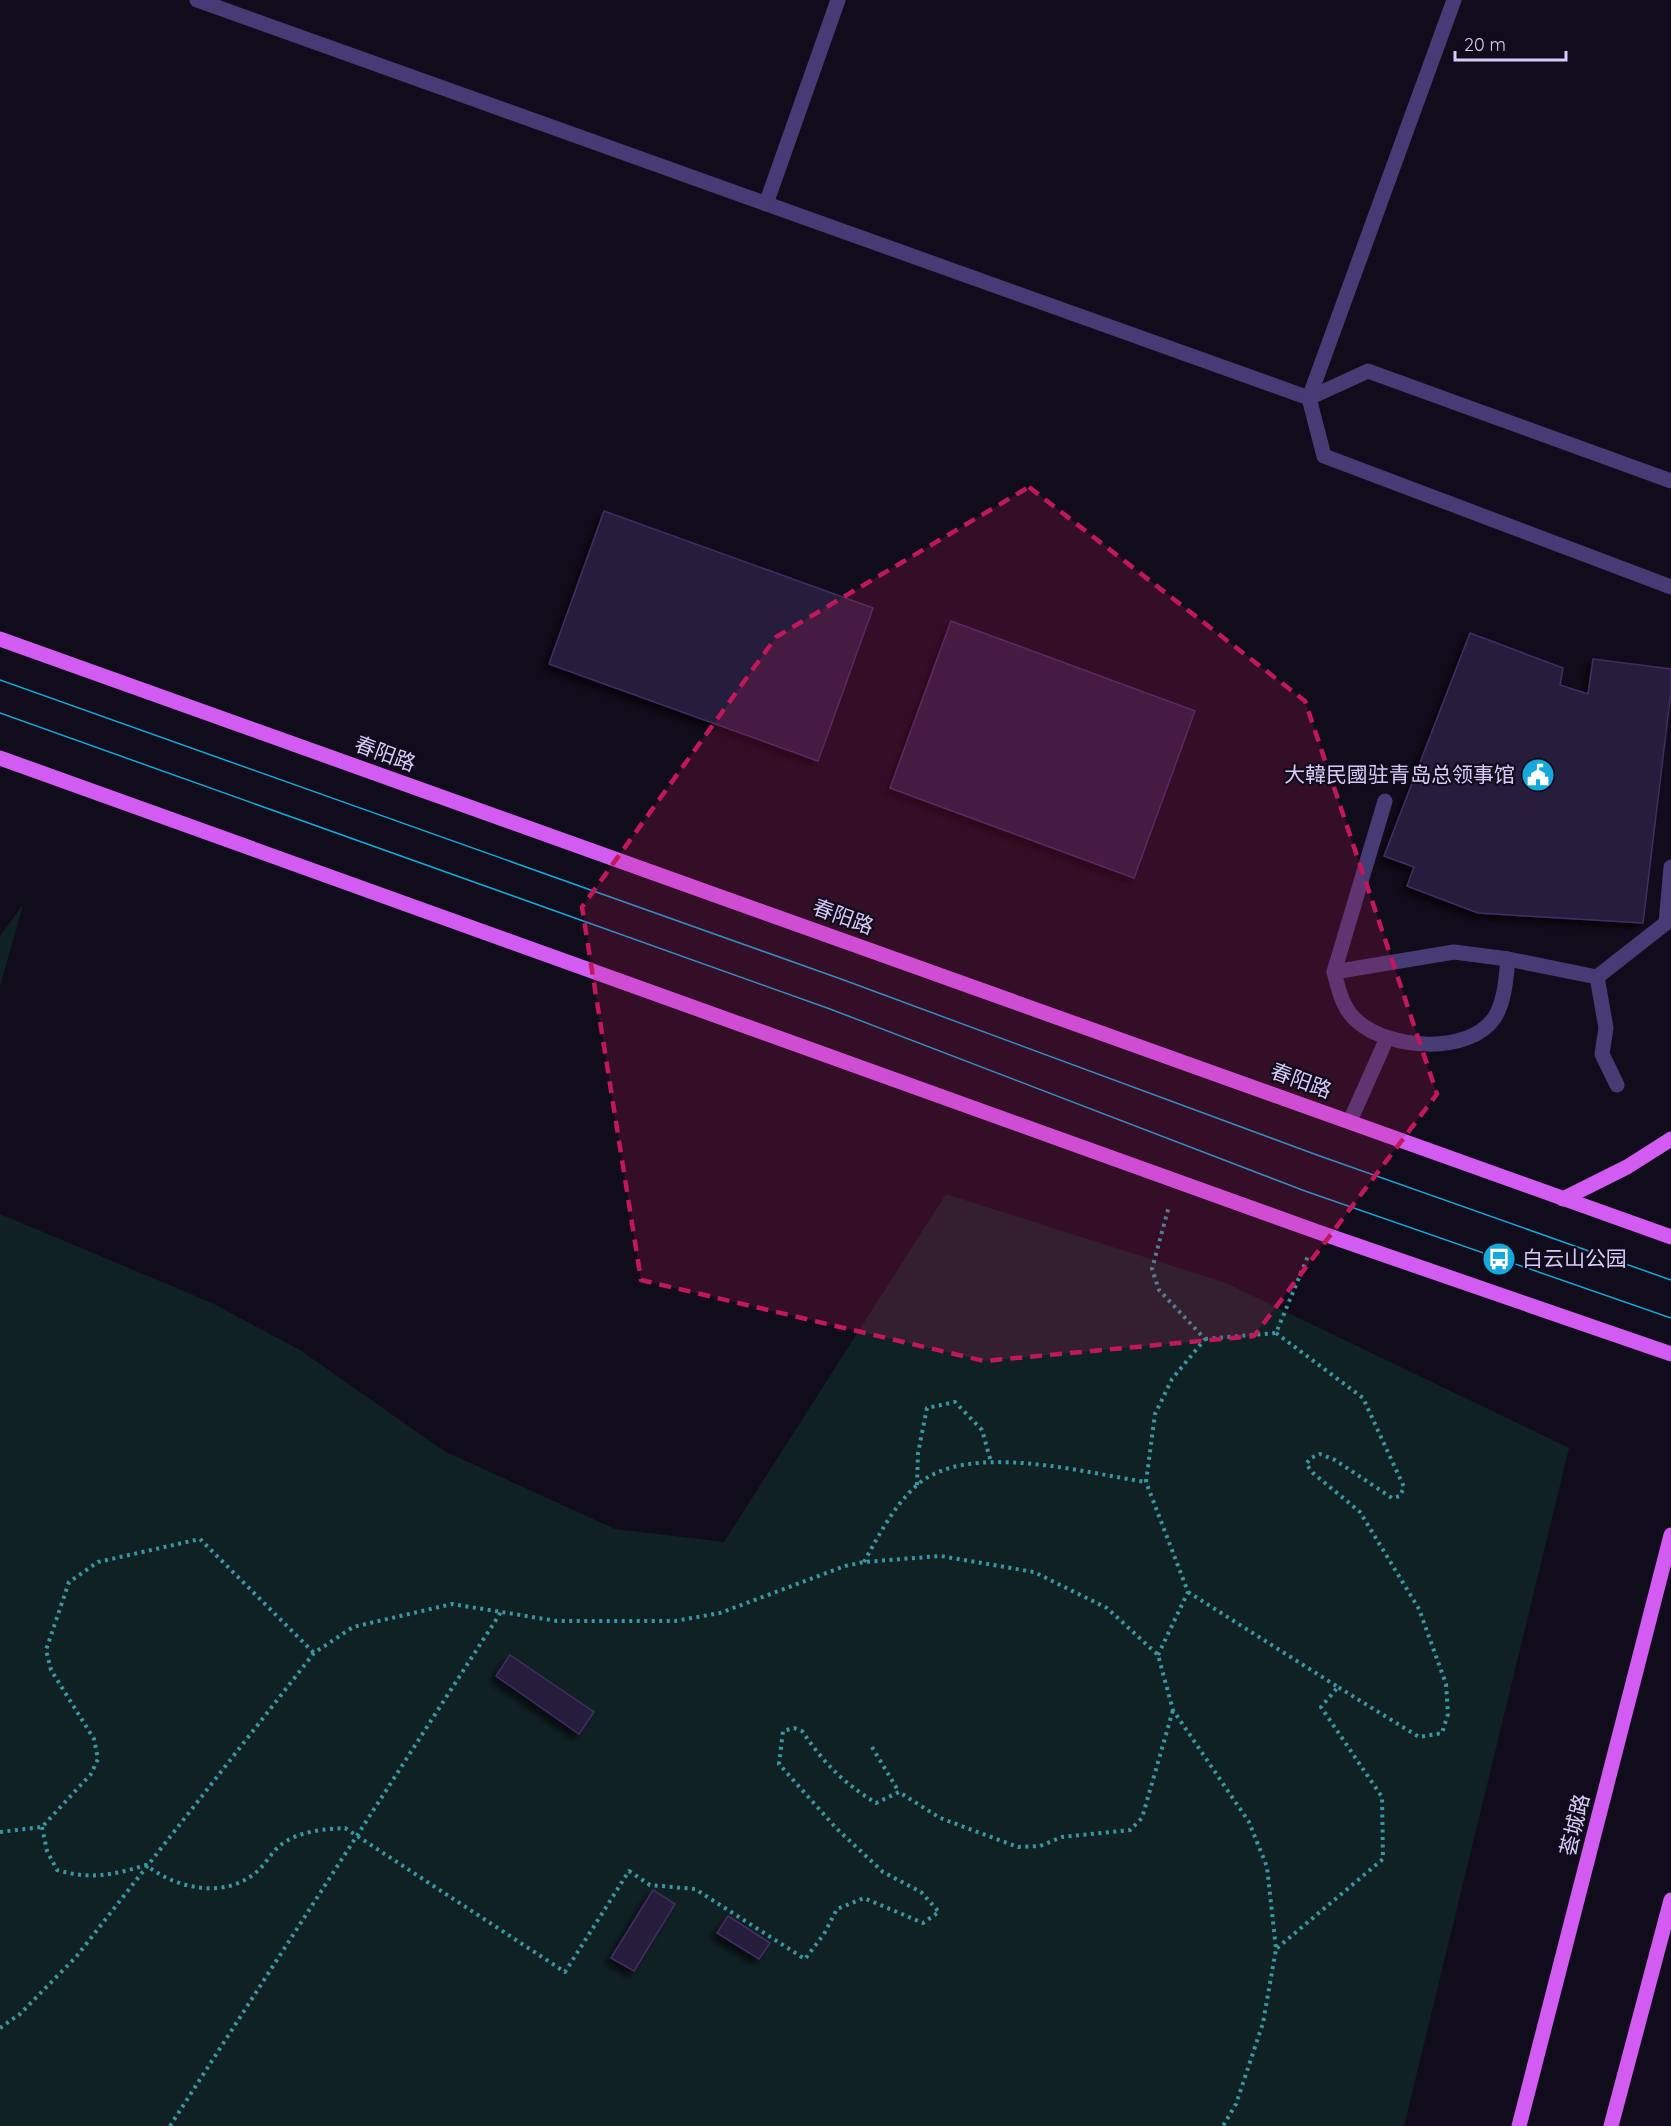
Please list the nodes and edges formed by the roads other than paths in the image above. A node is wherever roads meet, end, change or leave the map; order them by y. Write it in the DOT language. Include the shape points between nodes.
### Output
graph roads {
  1 [pos="197,0"];
  2 [pos="838,0"];
  3 [pos="1454,0"];
  4 [pos="766,204"];
  5 [pos="1309,398"];
  6 [pos="1671,481"];
  7 [pos="1671,587"];
  8 [pos="0,639"];
  9 [pos="0,758"];
  10 [pos="1385,801"];
  11 [pos="1671,867"];
  12 [pos="1508,959"];
  13 [pos="1334,972"];
  14 [pos="1597,977"];
  15 [pos="1387,1038"];
  16 [pos="1617,1085"];
  17 [pos="1350,1121"];
  18 [pos="1671,1140"];
  19 [pos="1563,1199"];
  20 [pos="1671,1237"];
  21 [pos="1671,1354"];
  22 [pos="1671,1535"];
  23 [pos="1671,1900"];
  24 [pos="1519,2126"];
  25 [pos="1611,2126"];
  1 -- 4 [label="street"];
  2 -- 4 [label="street"];
  3 -- 5 [label="street"];
  4 -- 5 [label="street"];
  5 -- 6 [label="street" via="1368,370"];
  5 -- 7 [label="street" via="1324,456"];
  8 -- 17 [label="main road, 春阳路"];
  9 -- 21 [label="main road" via="1317,1233"];
  10 -- 13 [label="street"];
  11 -- 14 [label="street" via="1666,922"];
  12 -- 13 [label="street" via="1454,952"];
  12 -- 14 [label="street"];
  12 -- 15 [label="street" via="1502,1000 1481,1032 1463,1041 1442,1043"];
  13 -- 15 [label="street" via="1347,1010 1357,1021"];
  14 -- 16 [label="street" via="1606,1028 1602,1054"];
  15 -- 17 [label="street"];
  17 -- 19 [label="main road, 春阳路"];
  18 -- 19 [label="main road"];
  19 -- 20 [label="main road, 春阳路"];
  22 -- 24 [label="main road, 荟城路"];
  23 -- 25 [label="main road"];
}
